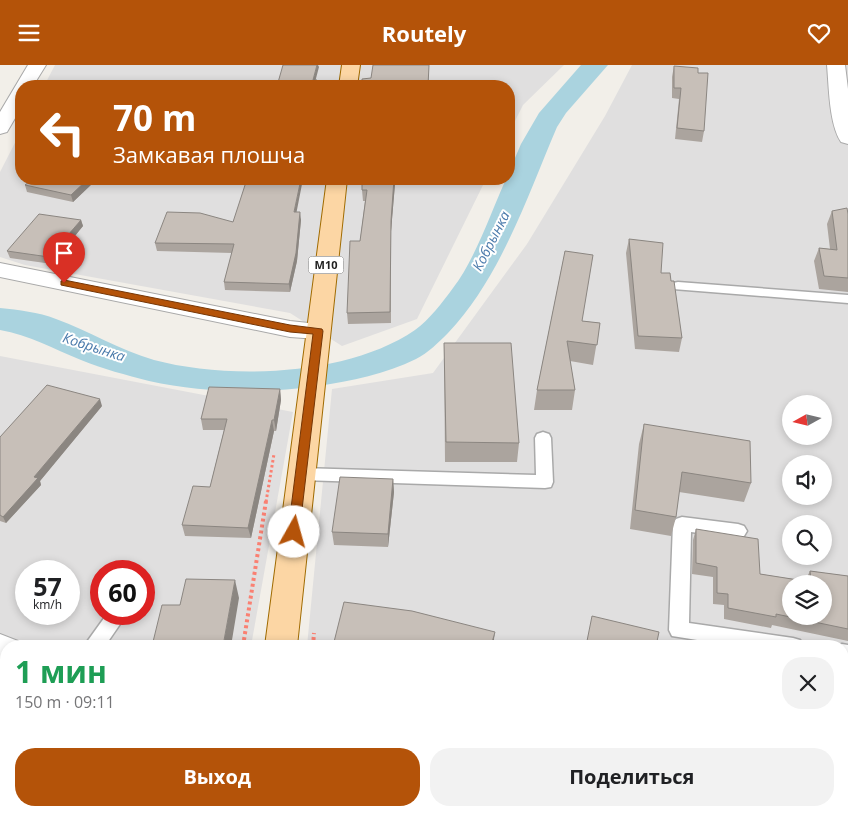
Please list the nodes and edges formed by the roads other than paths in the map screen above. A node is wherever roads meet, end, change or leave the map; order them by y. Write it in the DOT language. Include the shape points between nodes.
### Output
graph roads {
  1 [pos="37,65"];
  2 [pos="351,65"];
  3 [pos="836,65"];
  4 [pos="28,80"];
  5 [pos="349,80"];
  6 [pos="15,102"];
  7 [pos="0,128"];
  8 [pos="848,138"];
  9 [pos="336,185"];
  10 [pos="0,270"];
  11 [pos="678,286"];
  12 [pos="848,299"];
  13 [pos="318,331"];
  14 [pos="543,438"];
  15 [pos="301,474"];
  16 [pos="738,531"];
  17 [pos="110,625"];
  18 [pos="98,640"];
  19 [pos="282,640"];
  20 [pos="750,640"];
  1 -- 4 [label="street"];
  2 -- 5 [label="main road"];
  3 -- 8 [label="street" via="842,117"];
  6 -- 7 [label="street"];
  9 -- 13 [label="main road, М10"];
  10 -- 13 [label="street" via="290,329"];
  11 -- 12 [label="lane"];
  13 -- 15 [label="main road, М10"];
  14 -- 15 [label="lane" via="545,482"];
  15 -- 19 [label="main road, М10"];
  16 -- 20 [label="lane" via="682,524 679,630"];
  17 -- 18 [label="lane"];
}
